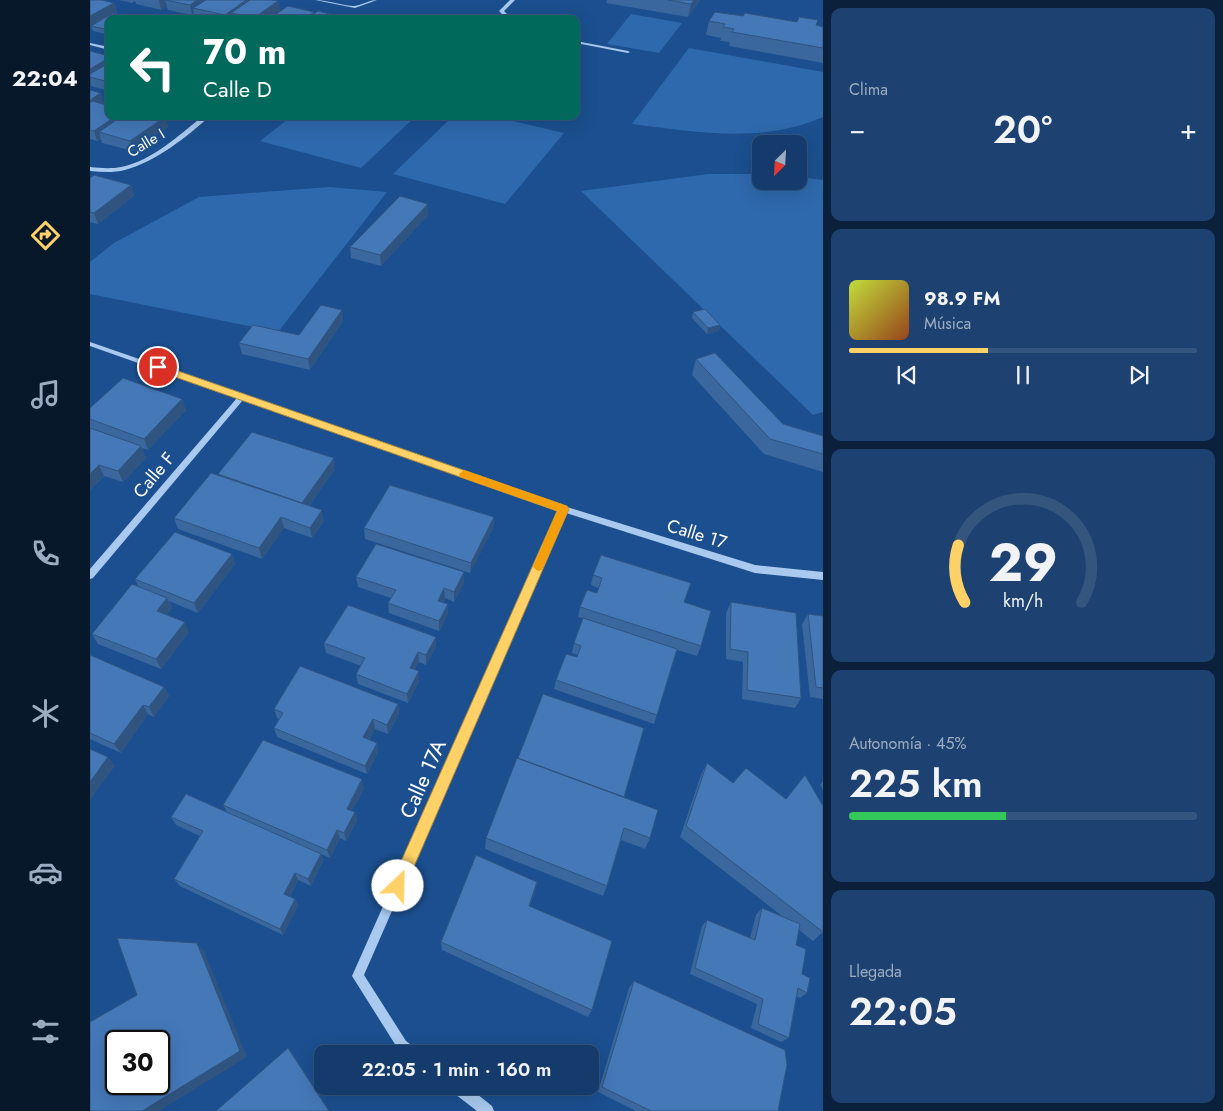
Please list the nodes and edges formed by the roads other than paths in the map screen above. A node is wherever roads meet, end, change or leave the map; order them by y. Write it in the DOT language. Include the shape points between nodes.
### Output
graph roads {
  1 [pos="317,0"];
  2 [pos="374,0"];
  3 [pos="513,0"];
  4 [pos="506,15"];
  5 [pos="580,43"];
  6 [pos="90,44"];
  7 [pos="105,48"];
  8 [pos="628,52"];
  9 [pos="202,120"];
  10 [pos="90,169"];
  11 [pos="90,344"];
  12 [pos="242,397"];
  13 [pos="564,509"];
  14 [pos="90,575"];
  15 [pos="823,576"];
  16 [pos="402,1045"];
  17 [pos="467,1095"];
  18 [pos="487,1111"];
  1 -- 2 [label="street" via="355,7"];
  3 -- 4 [label="street" via="501,11"];
  5 -- 8 [label="street"];
  6 -- 7 [label="street"];
  9 -- 10 [label="street, Calle I" via="153,157 134,167 111,172"];
  11 -- 12 [label="street"];
  12 -- 13 [label="street"];
  12 -- 14 [label="street, Calle F"];
  13 -- 15 [label="street, Calle 17" via="754,569"];
  13 -- 16 [label="street, Calle 17A" via="358,976"];
  17 -- 18 [label="street"];
}
